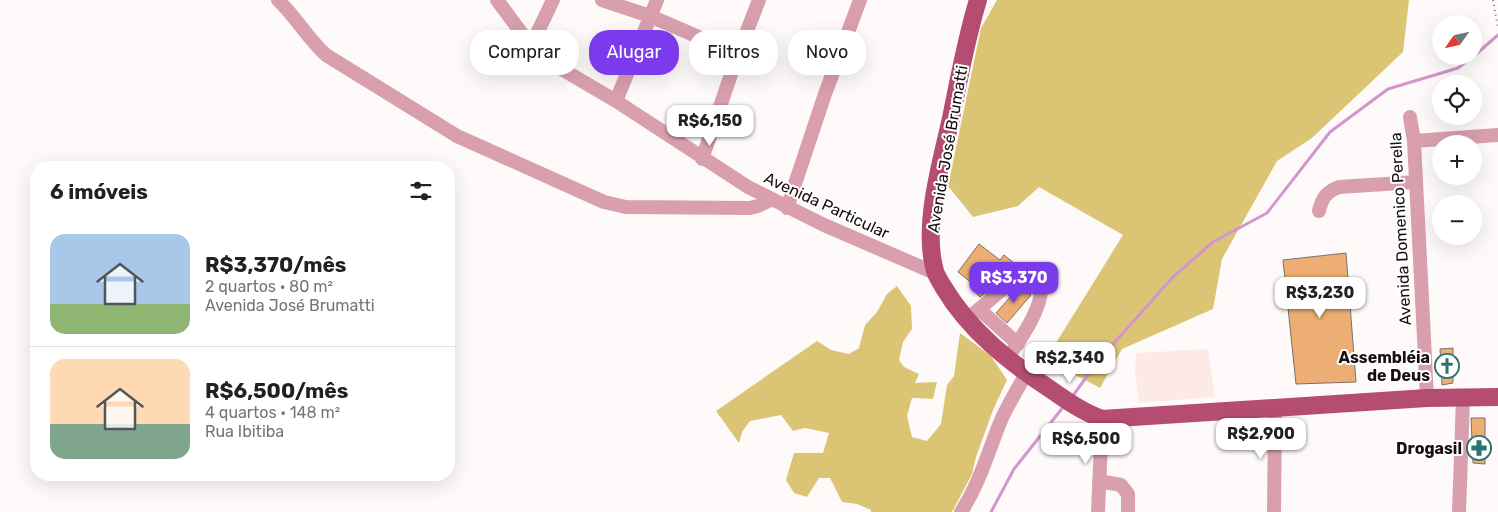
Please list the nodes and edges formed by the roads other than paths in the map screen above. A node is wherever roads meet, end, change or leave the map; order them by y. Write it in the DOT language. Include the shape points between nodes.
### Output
graph roads {
  1 [pos="278,0"];
  2 [pos="497,0"];
  3 [pos="553,0"];
  4 [pos="602,0"];
  5 [pos="657,0"];
  6 [pos="759,0"];
  7 [pos="860,0"];
  8 [pos="973,1"];
  9 [pos="650,16"];
  10 [pos="519,30"];
  11 [pos="539,30"];
  12 [pos="747,30"];
  13 [pos="689,33"];
  14 [pos="571,75"];
  15 [pos="731,75"];
  16 [pos="616,100"];
  17 [pos="1410,117"];
  18 [pos="1498,134"];
  19 [pos="1414,141"];
  20 [pos="702,159"];
  21 [pos="1416,182"];
  22 [pos="771,200"];
  23 [pos="787,208"];
  24 [pos="1319,211"];
  25 [pos="935,273"];
  26 [pos="972,314"];
  27 [pos="1018,344"];
  28 [pos="1007,359"];
  29 [pos="1026,374"];
  30 [pos="1498,397"];
  31 [pos="1427,398"];
  32 [pos="1463,398"];
  33 [pos="1276,408"];
  34 [pos="1102,419"];
  35 [pos="1099,480"];
  36 [pos="961,512"];
  37 [pos="1098,512"];
  38 [pos="1128,512"];
  39 [pos="1274,512"];
  40 [pos="1459,512"];
  1 -- 22 [label="street" via="326,55 457,136 604,202 626,207 750,208"];
  2 -- 10 [label="street, Avenida Particular"];
  3 -- 11 [label="street"];
  4 -- 9 [label="street"];
  5 -- 9 [label="street"];
  6 -- 12 [label="street"];
  7 -- 23 [label="street"];
  8 -- 25 [label="main road, Avenida José Brumatti" via="931,218 930,246"];
  9 -- 13 [label="street"];
  9 -- 16 [label="street"];
  14 -- 16 [label="street, Avenida Particular"];
  15 -- 20 [label="street"];
  16 -- 20 [label="street, Avenida Particular"];
  17 -- 19 [label="street, Avenida Domenico Perella"];
  18 -- 19 [label="street"];
  19 -- 21 [label="street, Avenida Domenico Perella"];
  20 -- 22 [label="street, Avenida Particular"];
  21 -- 24 [label="street" via="1339,187 1324,196"];
  21 -- 31 [label="street, Avenida Domenico Perella"];
  22 -- 23 [label="street, Avenida Particular"];
  23 -- 25 [label="street, Avenida Particular"];
  25 -- 26 [label="main road, Avenida José Brumatti" via="950,298"];
  26 -- 27 [label="street"];
  26 -- 27 [label="street" via="1016,278 1025,277 1040,291 1040,300"];
  26 -- 28 [label="main road, Avenida José Brumatti"];
  27 -- 28 [label="street"];
  28 -- 29 [label="main road, Avenida José Brumatti"];
  29 -- 34 [label="main road, Avenida José Brumatti" via="1087,414"];
  29 -- 36 [label="street" via="1002,419 982,473"];
  30 -- 32 [label="main road, Avenida José Brumatti"];
  31 -- 32 [label="main road, Avenida José Brumatti"];
  31 -- 33 [label="main road, Avenida José Brumatti"];
  32 -- 40 [label="street"];
  33 -- 34 [label="main road, Avenida José Brumatti"];
  33 -- 39 [label="street"];
  34 -- 35 [label="street"];
  35 -- 37 [label="street"];
  35 -- 38 [label="street" via="1121,485 1128,494"];
}
